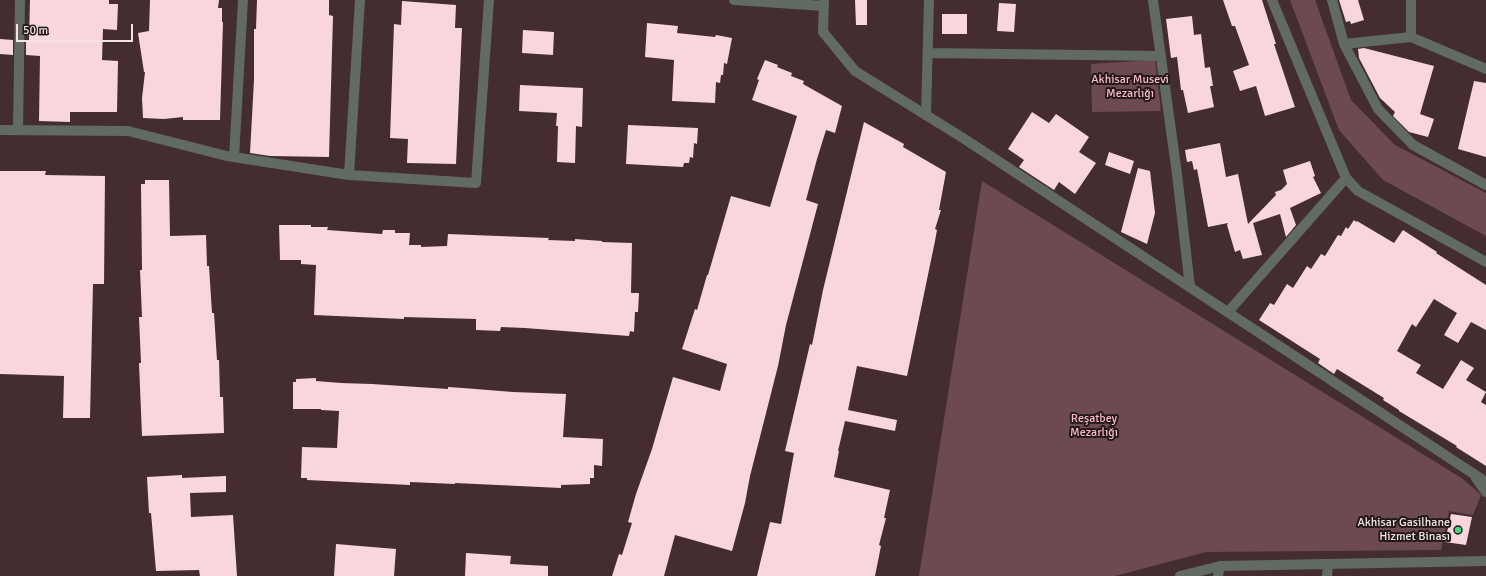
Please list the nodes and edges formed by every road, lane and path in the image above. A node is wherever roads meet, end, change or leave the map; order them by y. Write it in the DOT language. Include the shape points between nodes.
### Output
graph roads {
  1 [pos="20,0"];
  2 [pos="243,0"];
  3 [pos="360,0"];
  4 [pos="489,0"];
  5 [pos="734,0"];
  6 [pos="929,0"];
  7 [pos="1153,0"];
  8 [pos="1272,0"];
  9 [pos="1332,0"];
  10 [pos="1411,0"];
  11 [pos="824,3"];
  12 [pos="1411,37"];
  13 [pos="1344,44"];
  14 [pos="928,53"];
  15 [pos="1161,56"];
  16 [pos="1486,69"];
  17 [pos="926,115"];
  18 [pos="0,130"];
  19 [pos="18,130"];
  20 [pos="234,157"];
  21 [pos="349,175"];
  22 [pos="1346,178"];
  23 [pos="1486,185"];
  24 [pos="1486,262"];
  25 [pos="1190,287"];
  26 [pos="1228,312"];
  27 [pos="1472,473"];
  28 [pos="1486,482"];
  29 [pos="1486,492"];
  30 [pos="1486,561"];
  31 [pos="1328,564"];
  32 [pos="1219,571"];
  33 [pos="1180,576"];
  34 [pos="1328,576"];
  1 -- 19 [label="street"];
  2 -- 20 [label="street"];
  3 -- 21 [label="street"];
  4 -- 21 [label="street" via="476,183"];
  5 -- 11 [label="street"];
  6 -- 14 [label="street"];
  7 -- 15 [label="street"];
  8 -- 22 [label="street"];
  9 -- 13 [label="street"];
  10 -- 12 [label="street"];
  11 -- 17 [label="street" via="823,32 855,71"];
  12 -- 13 [label="street"];
  12 -- 16 [label="street"];
  13 -- 23 [label="street" via="1378,109 1413,145"];
  14 -- 15 [label="street"];
  14 -- 17 [label="street"];
  15 -- 25 [label="street"];
  17 -- 25 [label="street"];
  18 -- 19 [label="street"];
  19 -- 20 [label="street" via="128,131"];
  20 -- 21 [label="street"];
  22 -- 24 [label="street" via="1358,191"];
  22 -- 26 [label="street"];
  25 -- 26 [label="street"];
  26 -- 27 [label="street"];
  27 -- 28 [label="street"];
  27 -- 29 [label="street"];
  30 -- 31 [label="street"];
  31 -- 32 [label="street"];
  31 -- 34 [label="street"];
  32 -- 33 [label="street"];
}
